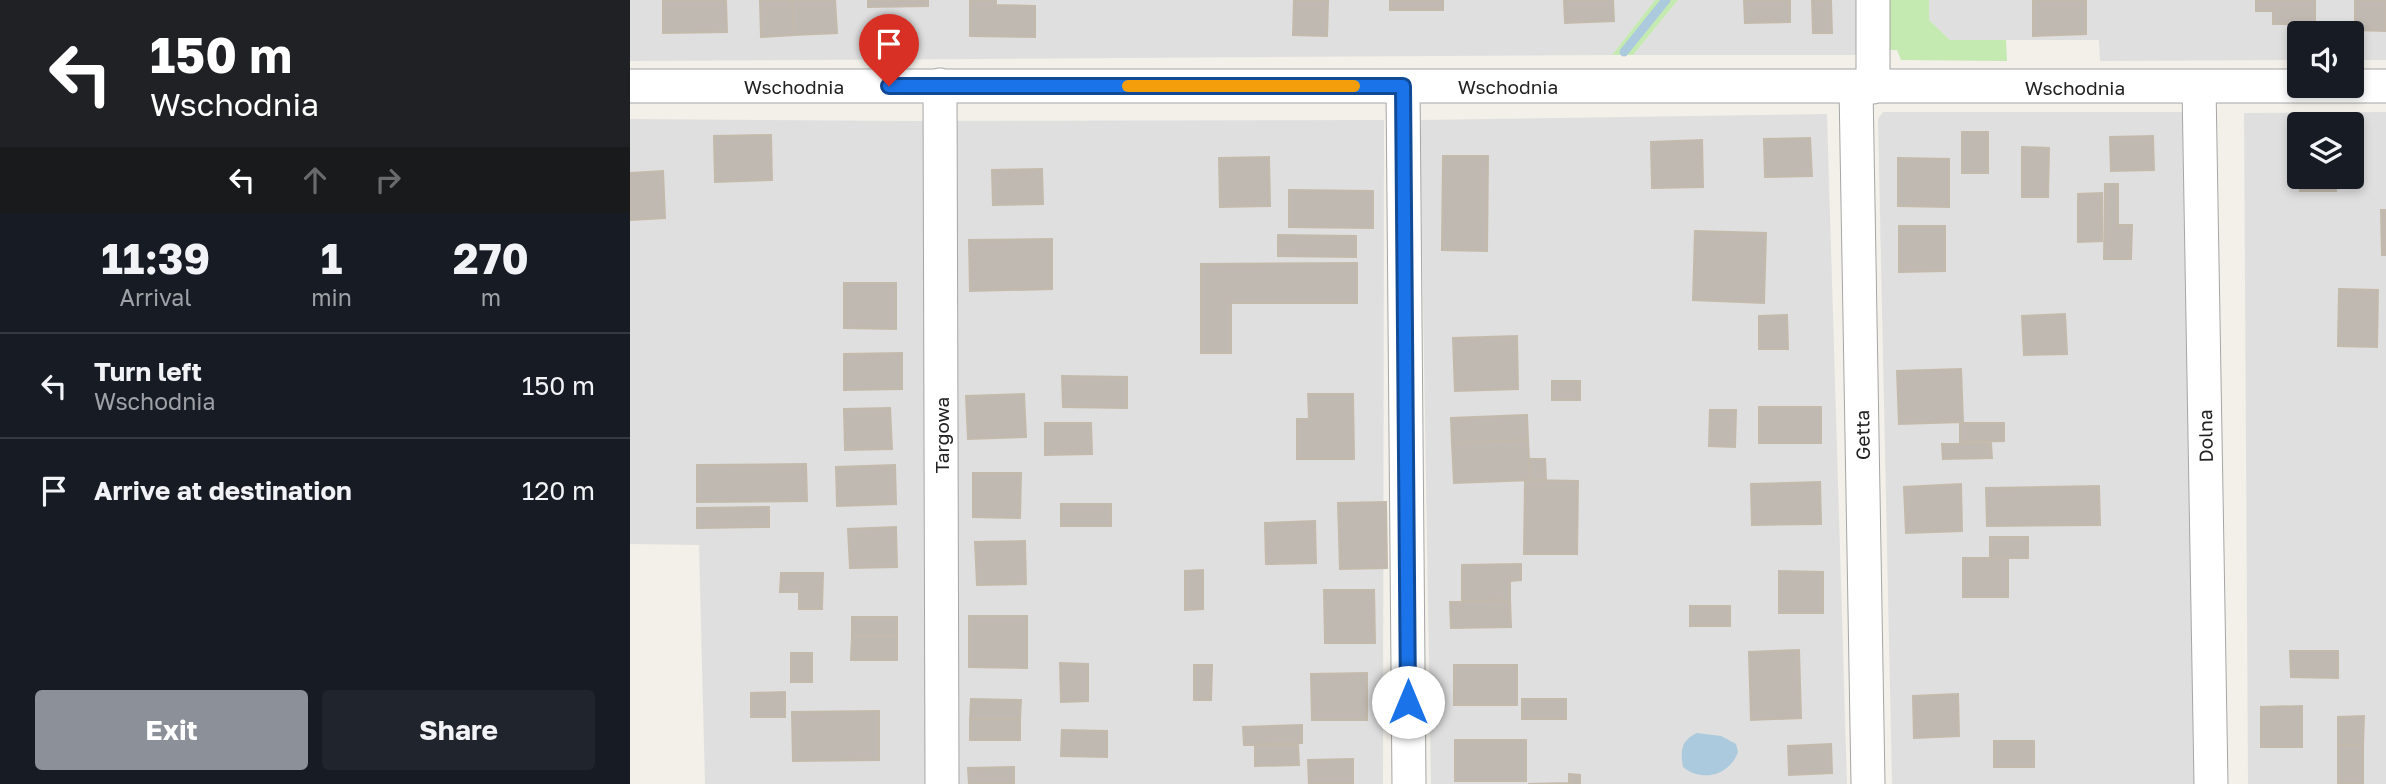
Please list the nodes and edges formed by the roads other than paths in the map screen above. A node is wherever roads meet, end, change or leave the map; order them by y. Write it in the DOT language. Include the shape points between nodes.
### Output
graph roads {
  1 [pos="1873,0"];
  2 [pos="940,85"];
  3 [pos="630,86"];
  4 [pos="1403,86"];
  5 [pos="2386,86"];
  6 [pos="1865,87"];
  7 [pos="2199,88"];
  8 [pos="942,784"];
  9 [pos="1409,784"];
  10 [pos="1868,784"];
  11 [pos="2211,784"];
  1 -- 6 [label="street, Getta"];
  2 -- 3 [label="street, Wschodnia"];
  2 -- 4 [label="street, Wschodnia"];
  2 -- 8 [label="street, Targowa"];
  4 -- 6 [label="street, Wschodnia"];
  4 -- 9 [label="street"];
  5 -- 7 [label="street, Wschodnia"];
  6 -- 7 [label="street, Wschodnia"];
  6 -- 10 [label="street, Getta"];
  7 -- 11 [label="street, Dolna"];
}
